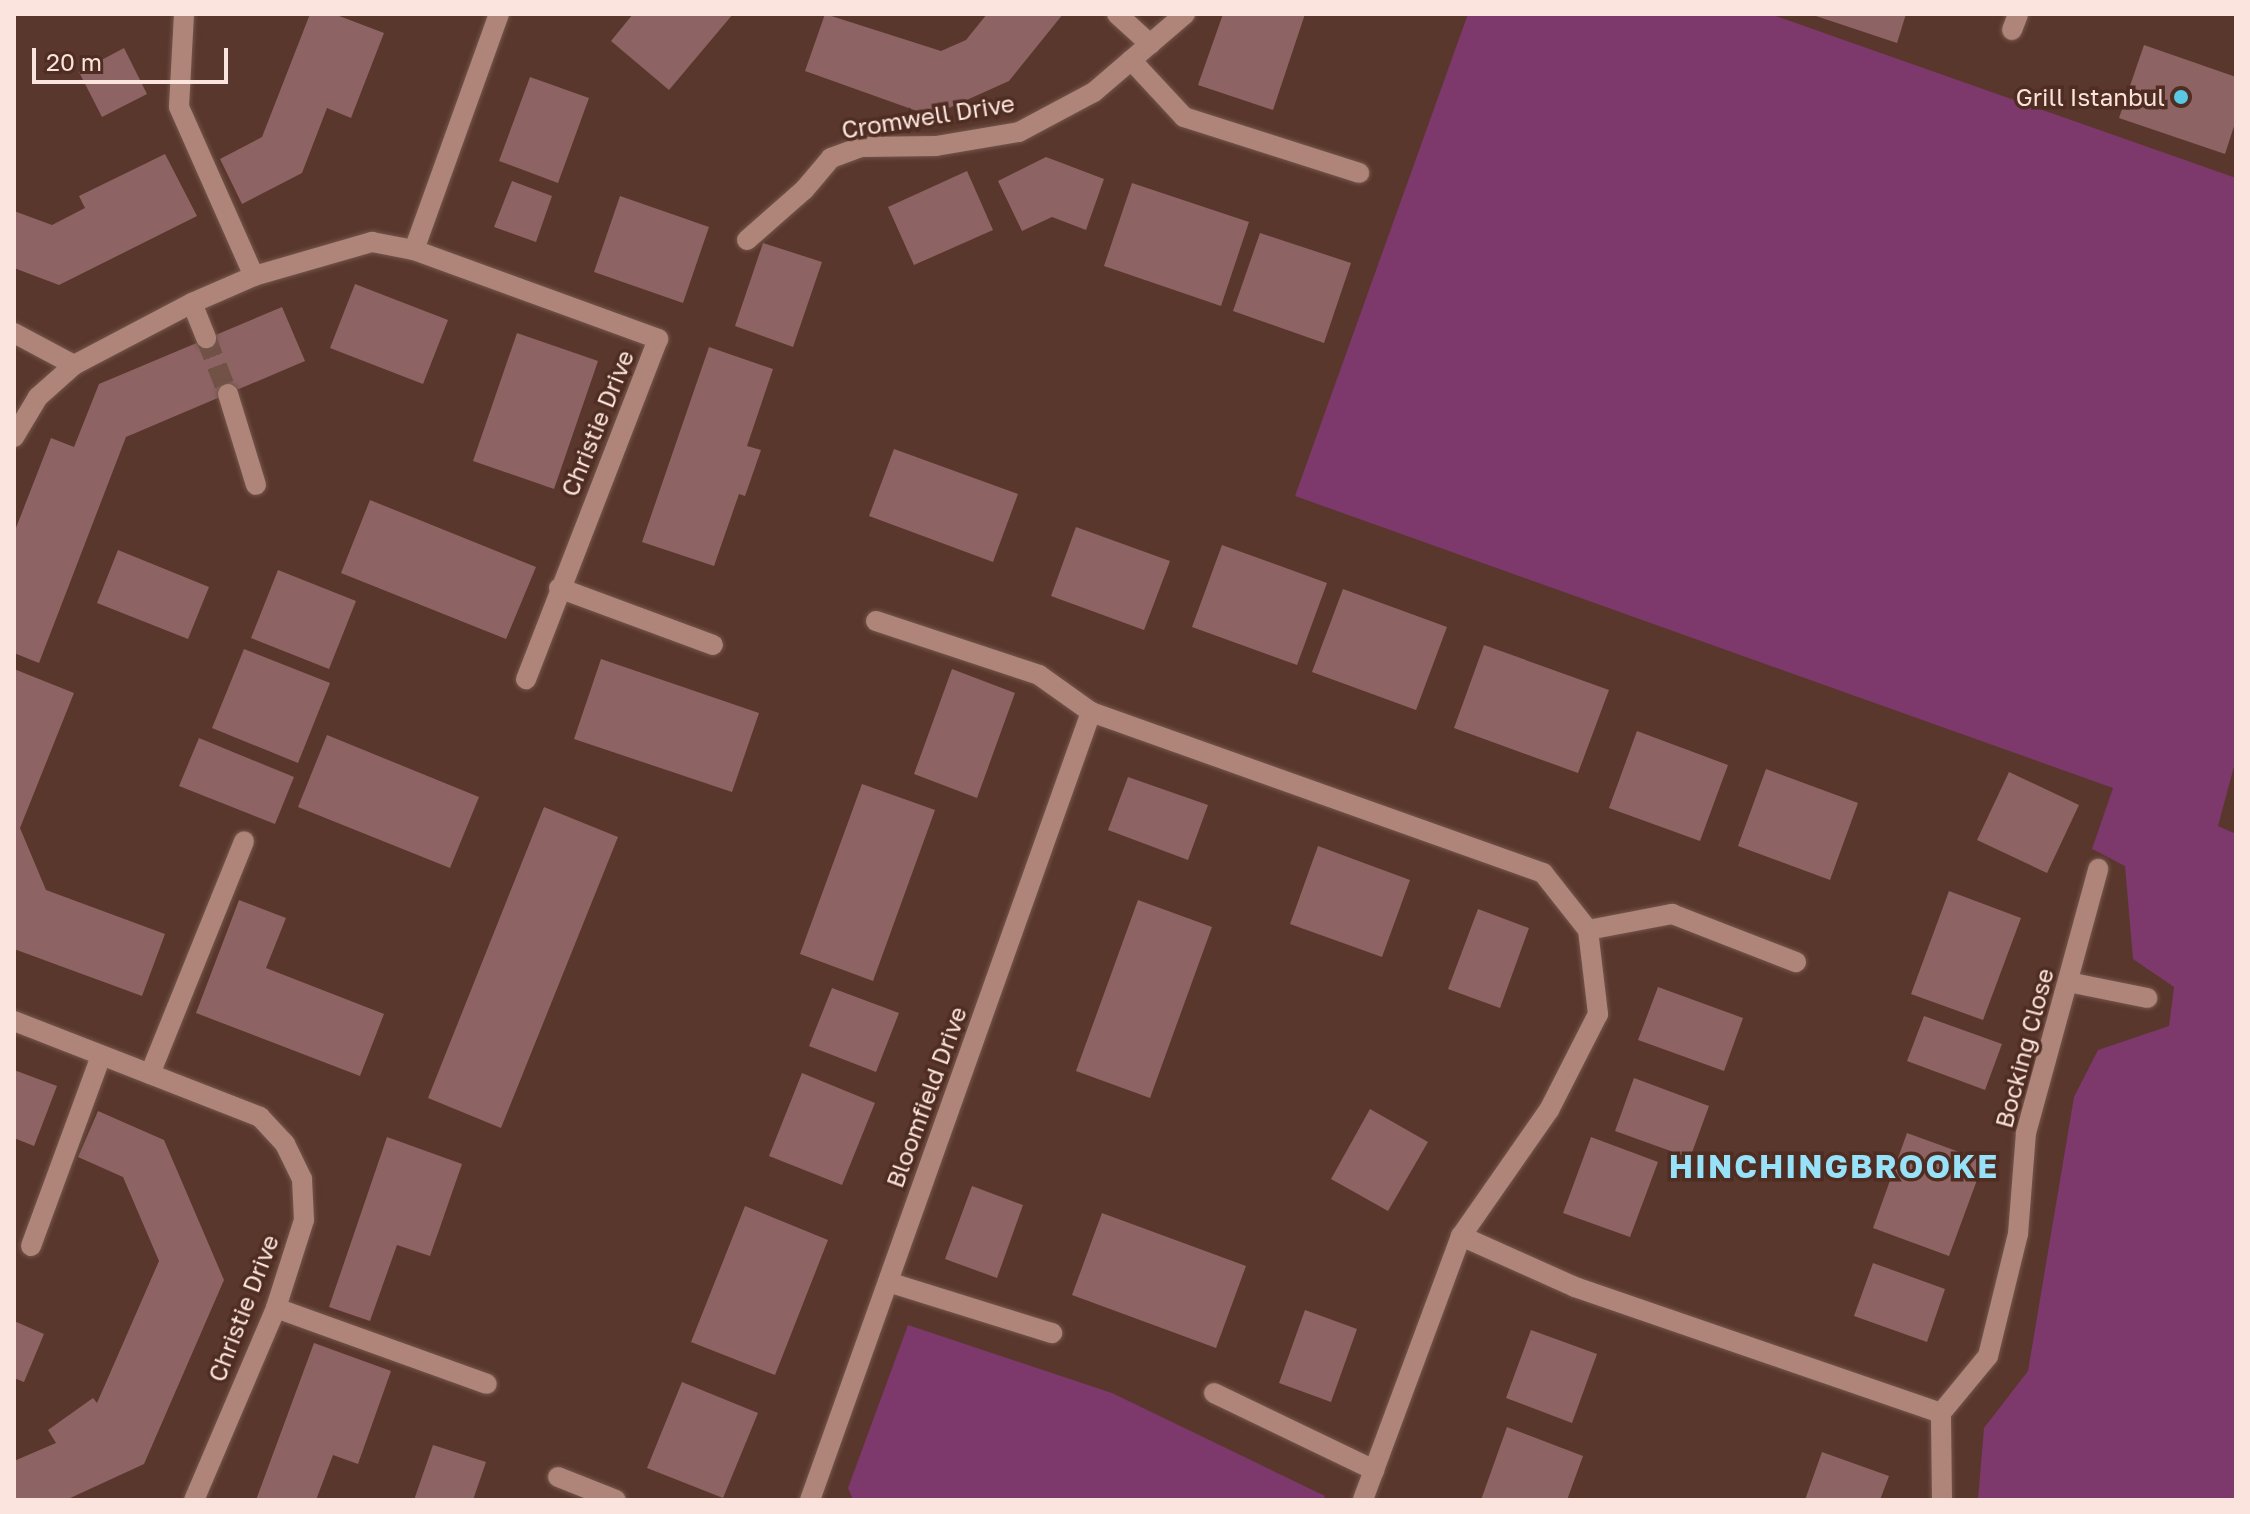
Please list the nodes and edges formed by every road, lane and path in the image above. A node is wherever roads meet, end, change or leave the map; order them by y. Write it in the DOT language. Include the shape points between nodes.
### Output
graph roads {
  1 [pos="184,14"];
  2 [pos="499,14"];
  3 [pos="1117,14"];
  4 [pos="1185,14"];
  5 [pos="1150,44"];
  6 [pos="1131,60"];
  7 [pos="1359,173"];
  8 [pos="747,240"];
  9 [pos="414,250"];
  10 [pos="254,276"];
  11 [pos="192,303"];
  12 [pos="14,333"];
  13 [pos="206,338"];
  14 [pos="74,365"];
  15 [pos="228,394"];
  16 [pos="14,437"];
  17 [pos="256,485"];
  18 [pos="559,588"];
  19 [pos="876,621"];
  20 [pos="713,645"];
  21 [pos="526,679"];
  22 [pos="1091,712"];
  23 [pos="244,841"];
  24 [pos="2098,869"];
  25 [pos="1588,930"];
  26 [pos="1796,962"];
  27 [pos="2068,982"];
  28 [pos="2147,998"];
  29 [pos="14,1021"];
  30 [pos="101,1056"];
  31 [pos="150,1074"];
  32 [pos="1461,1236"];
  33 [pos="31,1246"];
  34 [pos="888,1282"];
  35 [pos="276,1308"];
  36 [pos="1052,1333"];
  37 [pos="487,1384"];
  38 [pos="1214,1393"];
  39 [pos="1941,1413"];
  40 [pos="1374,1470"];
  41 [pos="558,1477"];
  42 [pos="194,1500"];
  43 [pos="616,1500"];
  44 [pos="810,1500"];
  45 [pos="1363,1500"];
  46 [pos="1942,1500"];
  1 -- 10 [label="street" via="179,107"];
  2 -- 9 [label="street"];
  3 -- 5 [label="street"];
  4 -- 5 [label="street, Cromwell Drive"];
  5 -- 6 [label="street, Cromwell Drive"];
  6 -- 7 [label="street" via="1184,117"];
  6 -- 8 [label="street, Cromwell Drive" via="1094,92 1019,132 936,146 862,147 831,158 804,190"];
  9 -- 10 [label="street, Christie Drive" via="372,242"];
  9 -- 18 [label="street, Christie Drive" via="658,339"];
  10 -- 11 [label="street, Christie Drive"];
  11 -- 13 [label="street"];
  11 -- 14 [label="street, Christie Drive"];
  12 -- 14 [label="street"];
  14 -- 16 [label="street, Christie Drive" via="38,397"];
  15 -- 17 [label="street"];
  18 -- 20 [label="street"];
  18 -- 21 [label="street, Christie Drive"];
  19 -- 22 [label="street" via="1039,675"];
  22 -- 25 [label="street" via="1543,873"];
  22 -- 34 [label="street, Bloomfield Drive"];
  23 -- 31 [label="street"];
  24 -- 27 [label="street, Bocking Close"];
  25 -- 26 [label="street" via="1672,914"];
  25 -- 32 [label="street" via="1598,1014 1549,1110"];
  27 -- 28 [label="street"];
  27 -- 39 [label="street, Bocking Close" via="2026,1133 2018,1234 1988,1356"];
  29 -- 30 [label="street, Christie Drive"];
  30 -- 31 [label="street, Christie Drive"];
  30 -- 33 [label="street"];
  31 -- 35 [label="street, Christie Drive" via="260,1117 285,1144 302,1179 304,1220"];
  32 -- 39 [label="street" via="1575,1287"];
  32 -- 40 [label="street"];
  34 -- 36 [label="street"];
  34 -- 44 [label="street, Bloomfield Drive"];
  35 -- 37 [label="street"];
  35 -- 42 [label="street, Christie Drive"];
  38 -- 40 [label="street"];
  39 -- 46 [label="street"];
  40 -- 45 [label="street"];
  41 -- 43 [label="street"];
}
